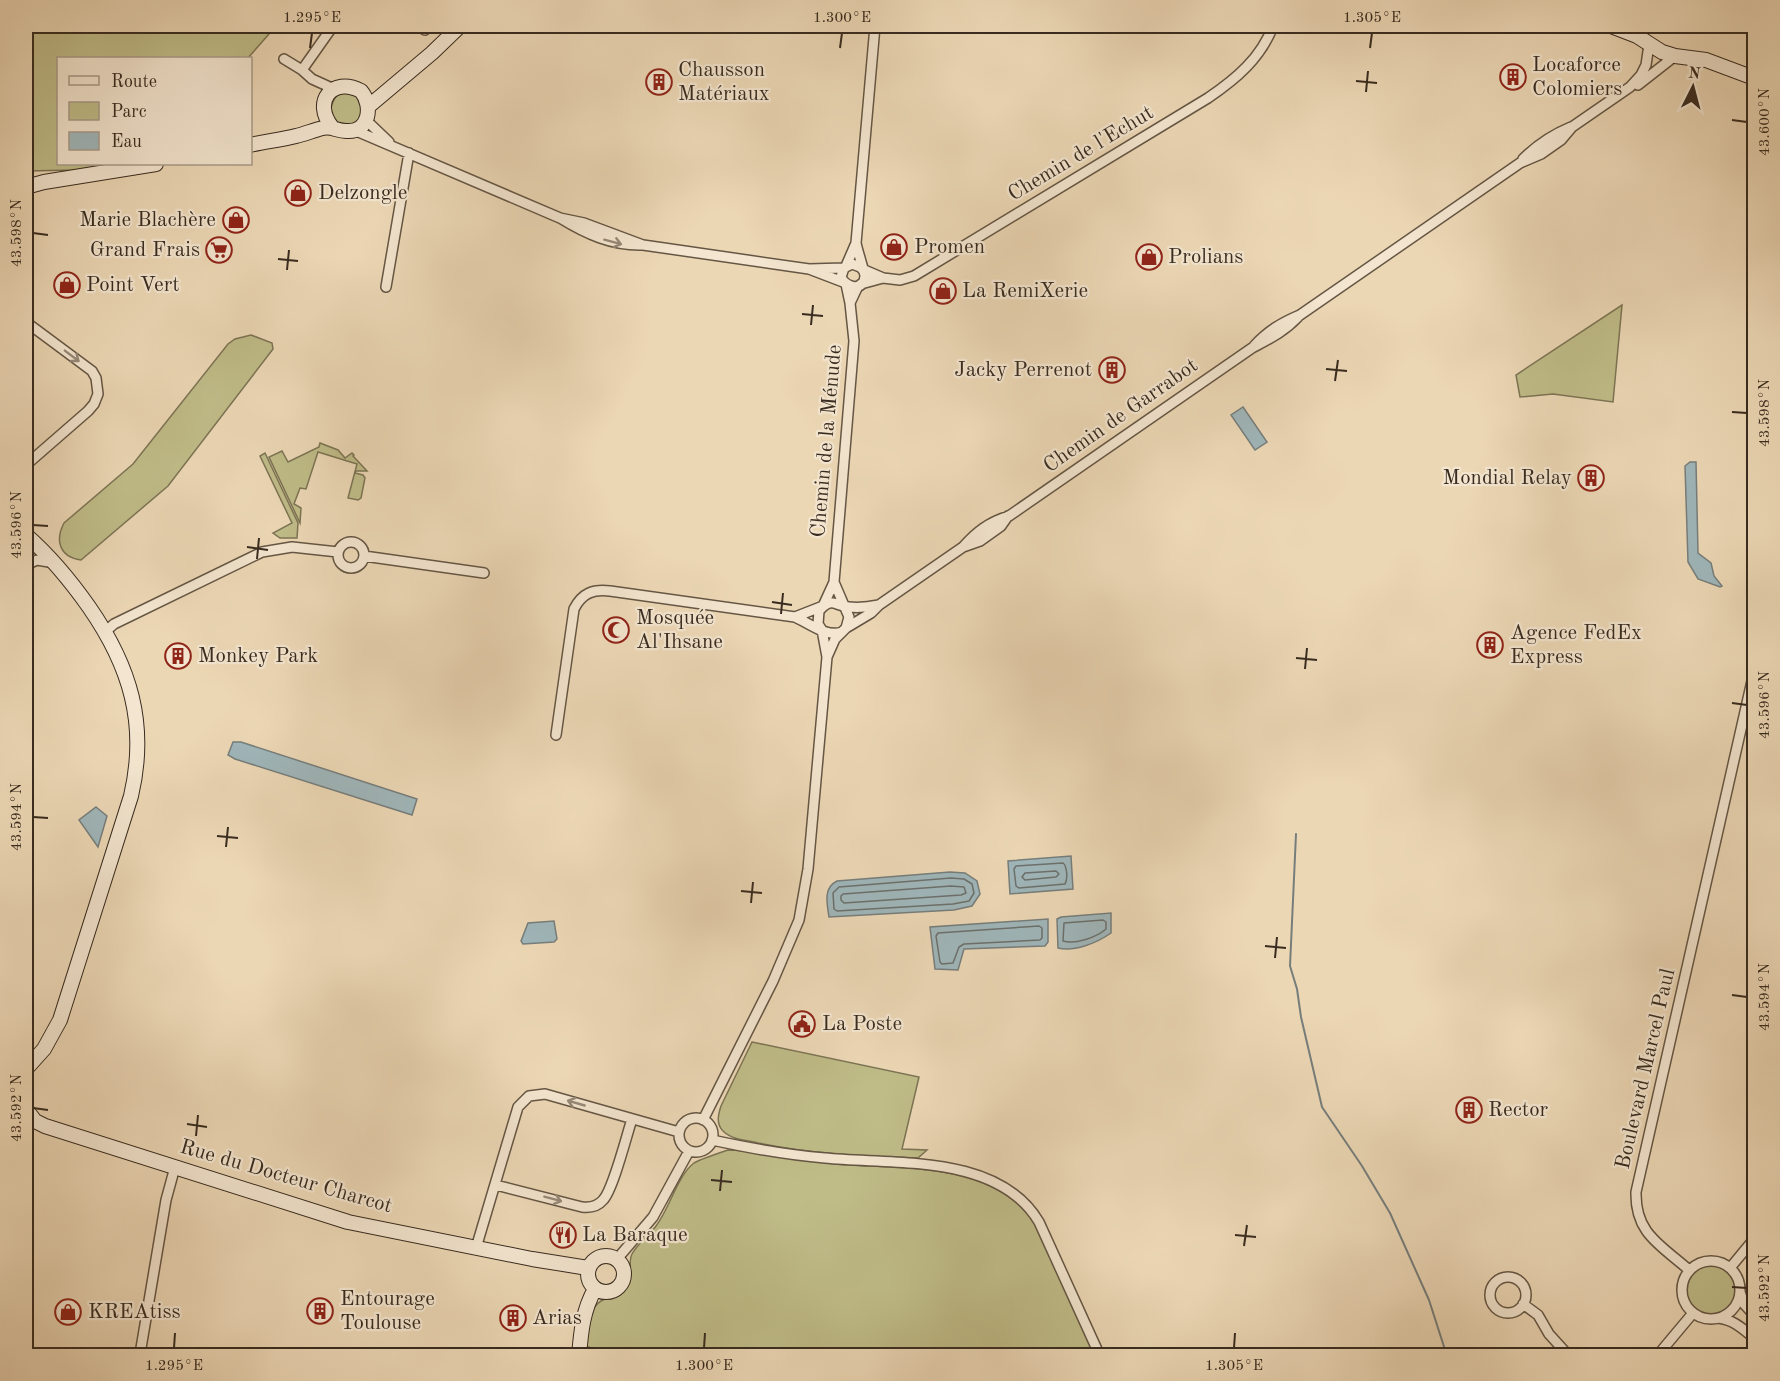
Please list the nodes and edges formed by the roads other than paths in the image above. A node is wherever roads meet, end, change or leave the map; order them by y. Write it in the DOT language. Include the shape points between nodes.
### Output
graph roads {
  1 [pos="333,26"];
  2 [pos="460,26"];
  3 [pos="875,26"];
  4 [pos="1274,26"];
  5 [pos="1611,26"];
  6 [pos="1649,45"];
  7 [pos="1676,56"];
  8 [pos="284,59"];
  9 [pos="302,70"];
  10 [pos="405,76"];
  11 [pos="1755,78"];
  12 [pos="1630,87"];
  13 [pos="361,91"];
  14 [pos="328,99"];
  15 [pos="369,106"];
  16 [pos="366,120"];
  17 [pos="332,127"];
  18 [pos="354,130"];
  19 [pos="280,138"];
  20 [pos="252,145"];
  21 [pos="393,145"];
  22 [pos="409,153"];
  23 [pos="150,165"];
  24 [pos="26,188"];
  25 [pos="856,243"];
  26 [pos="845,267"];
  27 [pos="861,268"];
  28 [pos="810,269"];
  29 [pos="883,278"];
  30 [pos="844,283"];
  31 [pos="859,285"];
  32 [pos="386,286"];
  33 [pos="850,303"];
  34 [pos="26,322"];
  35 [pos="26,465"];
  36 [pos="26,535"];
  37 [pos="338,552"];
  38 [pos="364,556"];
  39 [pos="55,563"];
  40 [pos="26,565"];
  41 [pos="484,573"];
  42 [pos="834,582"];
  43 [pos="879,605"];
  44 [pos="823,606"];
  45 [pos="844,607"];
  46 [pos="795,617"];
  47 [pos="822,630"];
  48 [pos="844,630"];
  49 [pos="106,631"];
  50 [pos="827,657"];
  51 [pos="1755,672"];
  52 [pos="556,735"];
  53 [pos="27,1070"];
  54 [pos="26,1110"];
  55 [pos="632,1119"];
  56 [pos="703,1120"];
  57 [pos="45,1126"];
  58 [pos="26,1127"];
  59 [pos="679,1132"];
  60 [pos="712,1140"];
  61 [pos="689,1151"];
  62 [pos="175,1167"];
  63 [pos="496,1185"];
  64 [pos="1755,1239"];
  65 [pos="476,1248"];
  66 [pos="617,1259"];
  67 [pos="588,1268"];
  68 [pos="1730,1268"];
  69 [pos="1689,1270"];
  70 [pos="595,1289"];
  71 [pos="1740,1292"];
  72 [pos="1523,1304"];
  73 [pos="1693,1312"];
  74 [pos="1755,1315"];
  75 [pos="1718,1318"];
  76 [pos="1755,1338"];
  77 [pos="140,1354"];
  78 [pos="579,1356"];
  79 [pos="1100,1356"];
  80 [pos="1569,1356"];
  81 [pos="1657,1356"];
  1 -- 9 [label="street"];
  2 -- 10 [label="street"];
  3 -- 25 [label="street"];
  4 -- 29 [label="street, Chemin de l'Echut" via="1247,67 1208,98 914,276 900,280"];
  5 -- 6 [label="street"];
  6 -- 7 [label="street"];
  6 -- 12 [label="street, Chemin de Garrabot" via="1646,65"];
  7 -- 11 [label="street" via="1706,60"];
  7 -- 12 [label="street, Chemin de Garrabot" via="1639,85"];
  8 -- 9 [label="street"];
  9 -- 14 [label="street"];
  10 -- 13 [label="street"];
  10 -- 15 [label="street"];
  12 -- 43 [label="street, Chemin de Garrabot" via="1541,154 1520,163 1300,315 1273,328 1254,346 1008,516 989,535"];
  13 -- 14 [label="street" via="345,86"];
  13 -- 15 [label="street"];
  14 -- 17 [label="street" via="324,115"];
  14 -- 19 [label="street" via="318,117"];
  15 -- 16 [label="street"];
  16 -- 18 [label="street"];
  16 -- 21 [label="street"];
  17 -- 18 [label="street"];
  17 -- 19 [label="street"];
  18 -- 21 [label="street"];
  19 -- 20 [label="street"];
  21 -- 22 [label="street"];
  22 -- 28 [label="street" via="607,241"];
  22 -- 32 [label="street"];
  23 -- 24 [label="street"];
  25 -- 26 [label="street"];
  25 -- 27 [label="street"];
  26 -- 27 [label="street" via="852,264"];
  26 -- 28 [label="street"];
  26 -- 30 [label="street" via="841,277"];
  27 -- 29 [label="street, Chemin de l'Echut"];
  27 -- 31 [label="street" via="864,277"];
  28 -- 30 [label="street"];
  29 -- 31 [label="street, Chemin de l'Echut"];
  30 -- 31 [label="street" via="851,287"];
  30 -- 33 [label="street, Chemin de la Ménude"];
  31 -- 33 [label="street"];
  33 -- 42 [label="street, Chemin de la Ménude" via="854,341"];
  34 -- 35 [label="street, one-way" via="92,371 98,387 88,411"];
  36 -- 39 [label="street"];
  37 -- 38 [label="street" via="345,543 353,542 362,548"];
  37 -- 38 [label="street" via="339,560 349,567 360,563"];
  37 -- 49 [label="street" via="292,547 262,552"];
  38 -- 41 [label="street"];
  39 -- 40 [label="street" via="37,560"];
  39 -- 49 [label="street"];
  42 -- 44 [label="street, Chemin de la Ménude"];
  42 -- 45 [label="street, Chemin de la Ménude"];
  43 -- 45 [label="street"];
  43 -- 48 [label="street, Chemin de Garrabot"];
  44 -- 45 [label="street" via="835,602"];
  44 -- 46 [label="street"];
  44 -- 47 [label="street" via="817,618"];
  45 -- 48 [label="street" via="849,617"];
  46 -- 47 [label="street"];
  46 -- 52 [label="street" via="610,591 588,592 574,609"];
  47 -- 48 [label="street" via="831,634"];
  47 -- 50 [label="street"];
  48 -- 50 [label="street"];
  49 -- 53 [label="street" via="135,705 139,746 135,779 60,1020 50,1041"];
  50 -- 56 [label="street" via="805,893 799,920"];
  51 -- 69 [label="street, Boulevard Marcel Paul" via="1636,1192 1635,1208 1644,1229"];
  54 -- 57 [label="street, Rue du Docteur Charcot"];
  55 -- 59 [label="street"];
  63 -- 55 [label="street, one-way" via="582,1207 599,1204 608,1192"];
  55 -- 63 [label="street, one-way" via="545,1094 529,1096 518,1107"];
  56 -- 59 [label="street" via="688,1120"];
  56 -- 60 [label="street" via="712,1131"];
  57 -- 58 [label="street, Rue du Docteur Charcot"];
  57 -- 62 [label="street, Rue du Docteur Charcot"];
  59 -- 61 [label="street" via="680,1141"];
  60 -- 61 [label="street" via="706,1149"];
  60 -- 79 [label="street" via="806,1157 940,1166 1003,1186 1039,1222"];
  61 -- 66 [label="street" via="653,1217"];
  62 -- 65 [label="street, Rue du Docteur Charcot" via="348,1222"];
  62 -- 77 [label="street"];
  63 -- 65 [label="street"];
  64 -- 68 [label="street"];
  65 -- 67 [label="street, Rue du Docteur Charcot"];
  66 -- 67 [label="street" via="600,1256"];
  66 -- 70 [label="street" via="624,1273 618,1288 603,1292"];
  67 -- 70 [label="street" via="587,1276"];
  68 -- 69 [label="street" via="1705,1261"];
  68 -- 71 [label="street"];
  69 -- 73 [label="street" via="1682,1287 1683,1297"];
  70 -- 78 [label="street" via="583,1317"];
  71 -- 74 [label="street" via="1744,1304"];
  71 -- 75 [label="street" via="1733,1308"];
  72 -- 80 [label="street" via="1538,1315"];
  73 -- 75 [label="street"];
  73 -- 81 [label="street"];
  75 -- 76 [label="street" via="1729,1319"];
}
